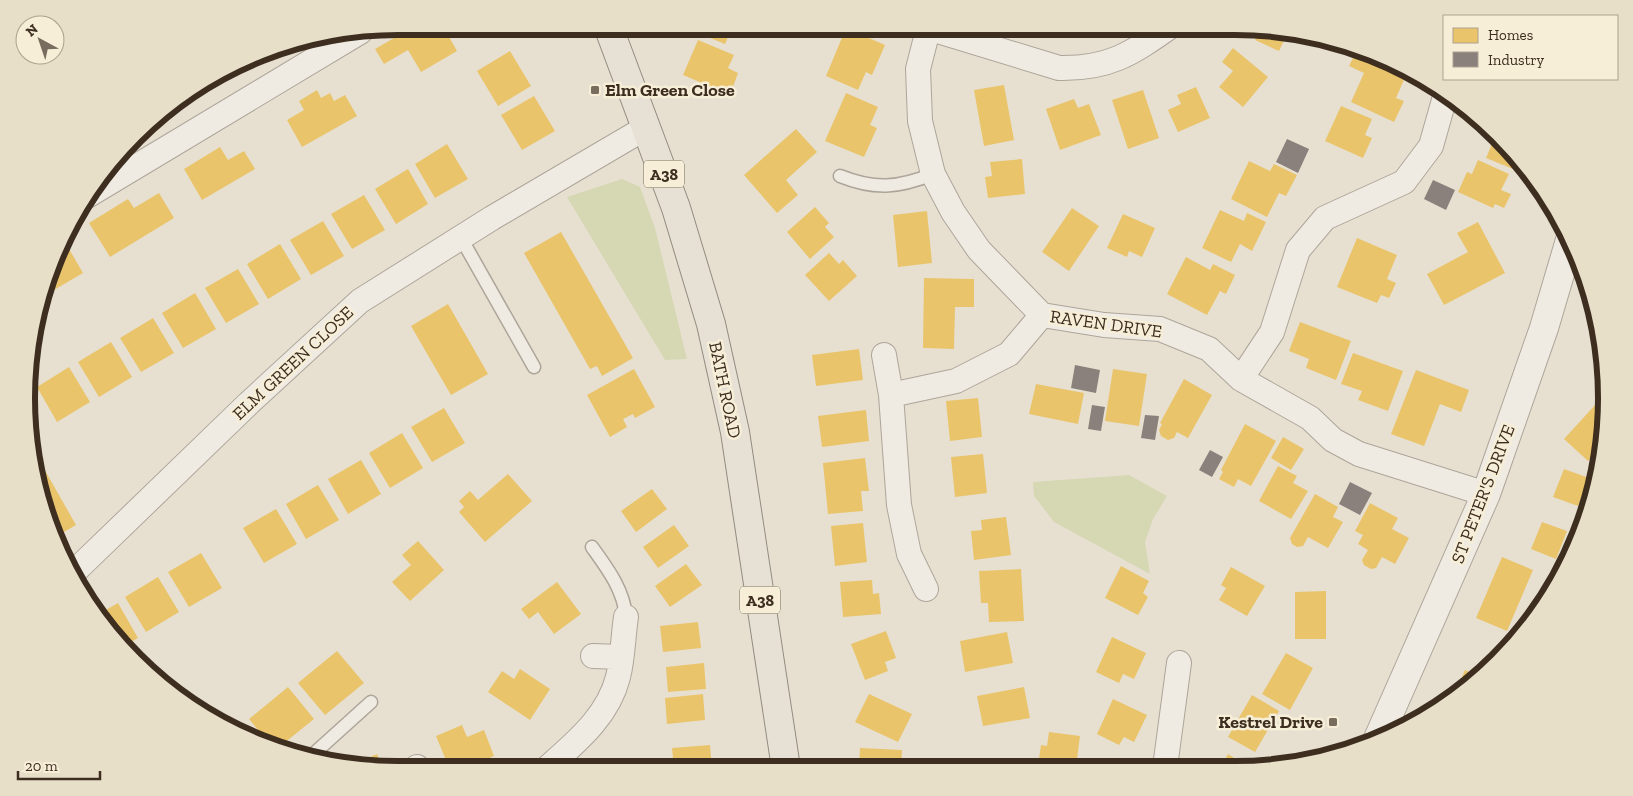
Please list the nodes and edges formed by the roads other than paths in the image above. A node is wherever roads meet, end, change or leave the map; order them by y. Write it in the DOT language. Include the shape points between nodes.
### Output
graph roads {
  1 [pos="611,35"];
  2 [pos="926,35"];
  3 [pos="953,35"];
  4 [pos="1156,35"];
  5 [pos="350,38"];
  6 [pos="1444,101"];
  7 [pos="647,127"];
  8 [pos="933,174"];
  9 [pos="840,176"];
  10 [pos="103,186"];
  11 [pos="461,238"];
  12 [pos="1567,251"];
  13 [pos="1042,315"];
  14 [pos="884,356"];
  15 [pos="534,367"];
  16 [pos="1241,378"];
  17 [pos="891,395"];
  18 [pos="1486,494"];
  19 [pos="592,547"];
  20 [pos="78,568"];
  21 [pos="926,589"];
  22 [pos="626,616"];
  23 [pos="592,656"];
  24 [pos="621,657"];
  25 [pos="1179,663"];
  26 [pos="371,702"];
  27 [pos="1383,729"];
  28 [pos="317,752"];
  29 [pos="555,761"];
  30 [pos="785,761"];
  31 [pos="1166,761"];
  1 -- 7 [label="main road, BATH ROAD / A38"];
  2 -- 8 [label="street, RAVEN DRIVE" via="918,69 920,121"];
  3 -- 4 [label="street" via="1058,68 1111,63"];
  5 -- 10 [label="street"];
  6 -- 16 [label="street" via="1432,146 1404,182 1325,218 1298,250 1272,332"];
  7 -- 11 [label="street, ELM GREEN CLOSE"];
  7 -- 30 [label="main road, BATH ROAD / A38" via="676,208 717,351 735,432"];
  8 -- 9 [label="lane" via="908,184 882,186"];
  8 -- 13 [label="street, RAVEN DRIVE" via="953,212 979,250"];
  11 -- 15 [label="lane"];
  11 -- 20 [label="street, ELM GREEN CLOSE" via="360,301"];
  12 -- 18 [label="street, ST PETER'S DRIVE" via="1544,328"];
  13 -- 16 [label="street, RAVEN DRIVE" via="1104,325 1160,329 1209,349"];
  13 -- 17 [label="street" via="1009,354 956,381"];
  14 -- 17 [label="street"];
  16 -- 18 [label="street, RAVEN DRIVE" via="1310,418 1333,440 1358,454"];
  17 -- 21 [label="street" via="899,505 909,554"];
  18 -- 27 [label="street, ST PETER'S DRIVE"];
  19 -- 22 [label="lane" via="614,581 625,605"];
  22 -- 24 [label="street"];
  23 -- 24 [label="street"];
  24 -- 29 [label="street" via="618,676 606,707 578,741"];
  25 -- 31 [label="street"];
  26 -- 28 [label="lane"];
}
